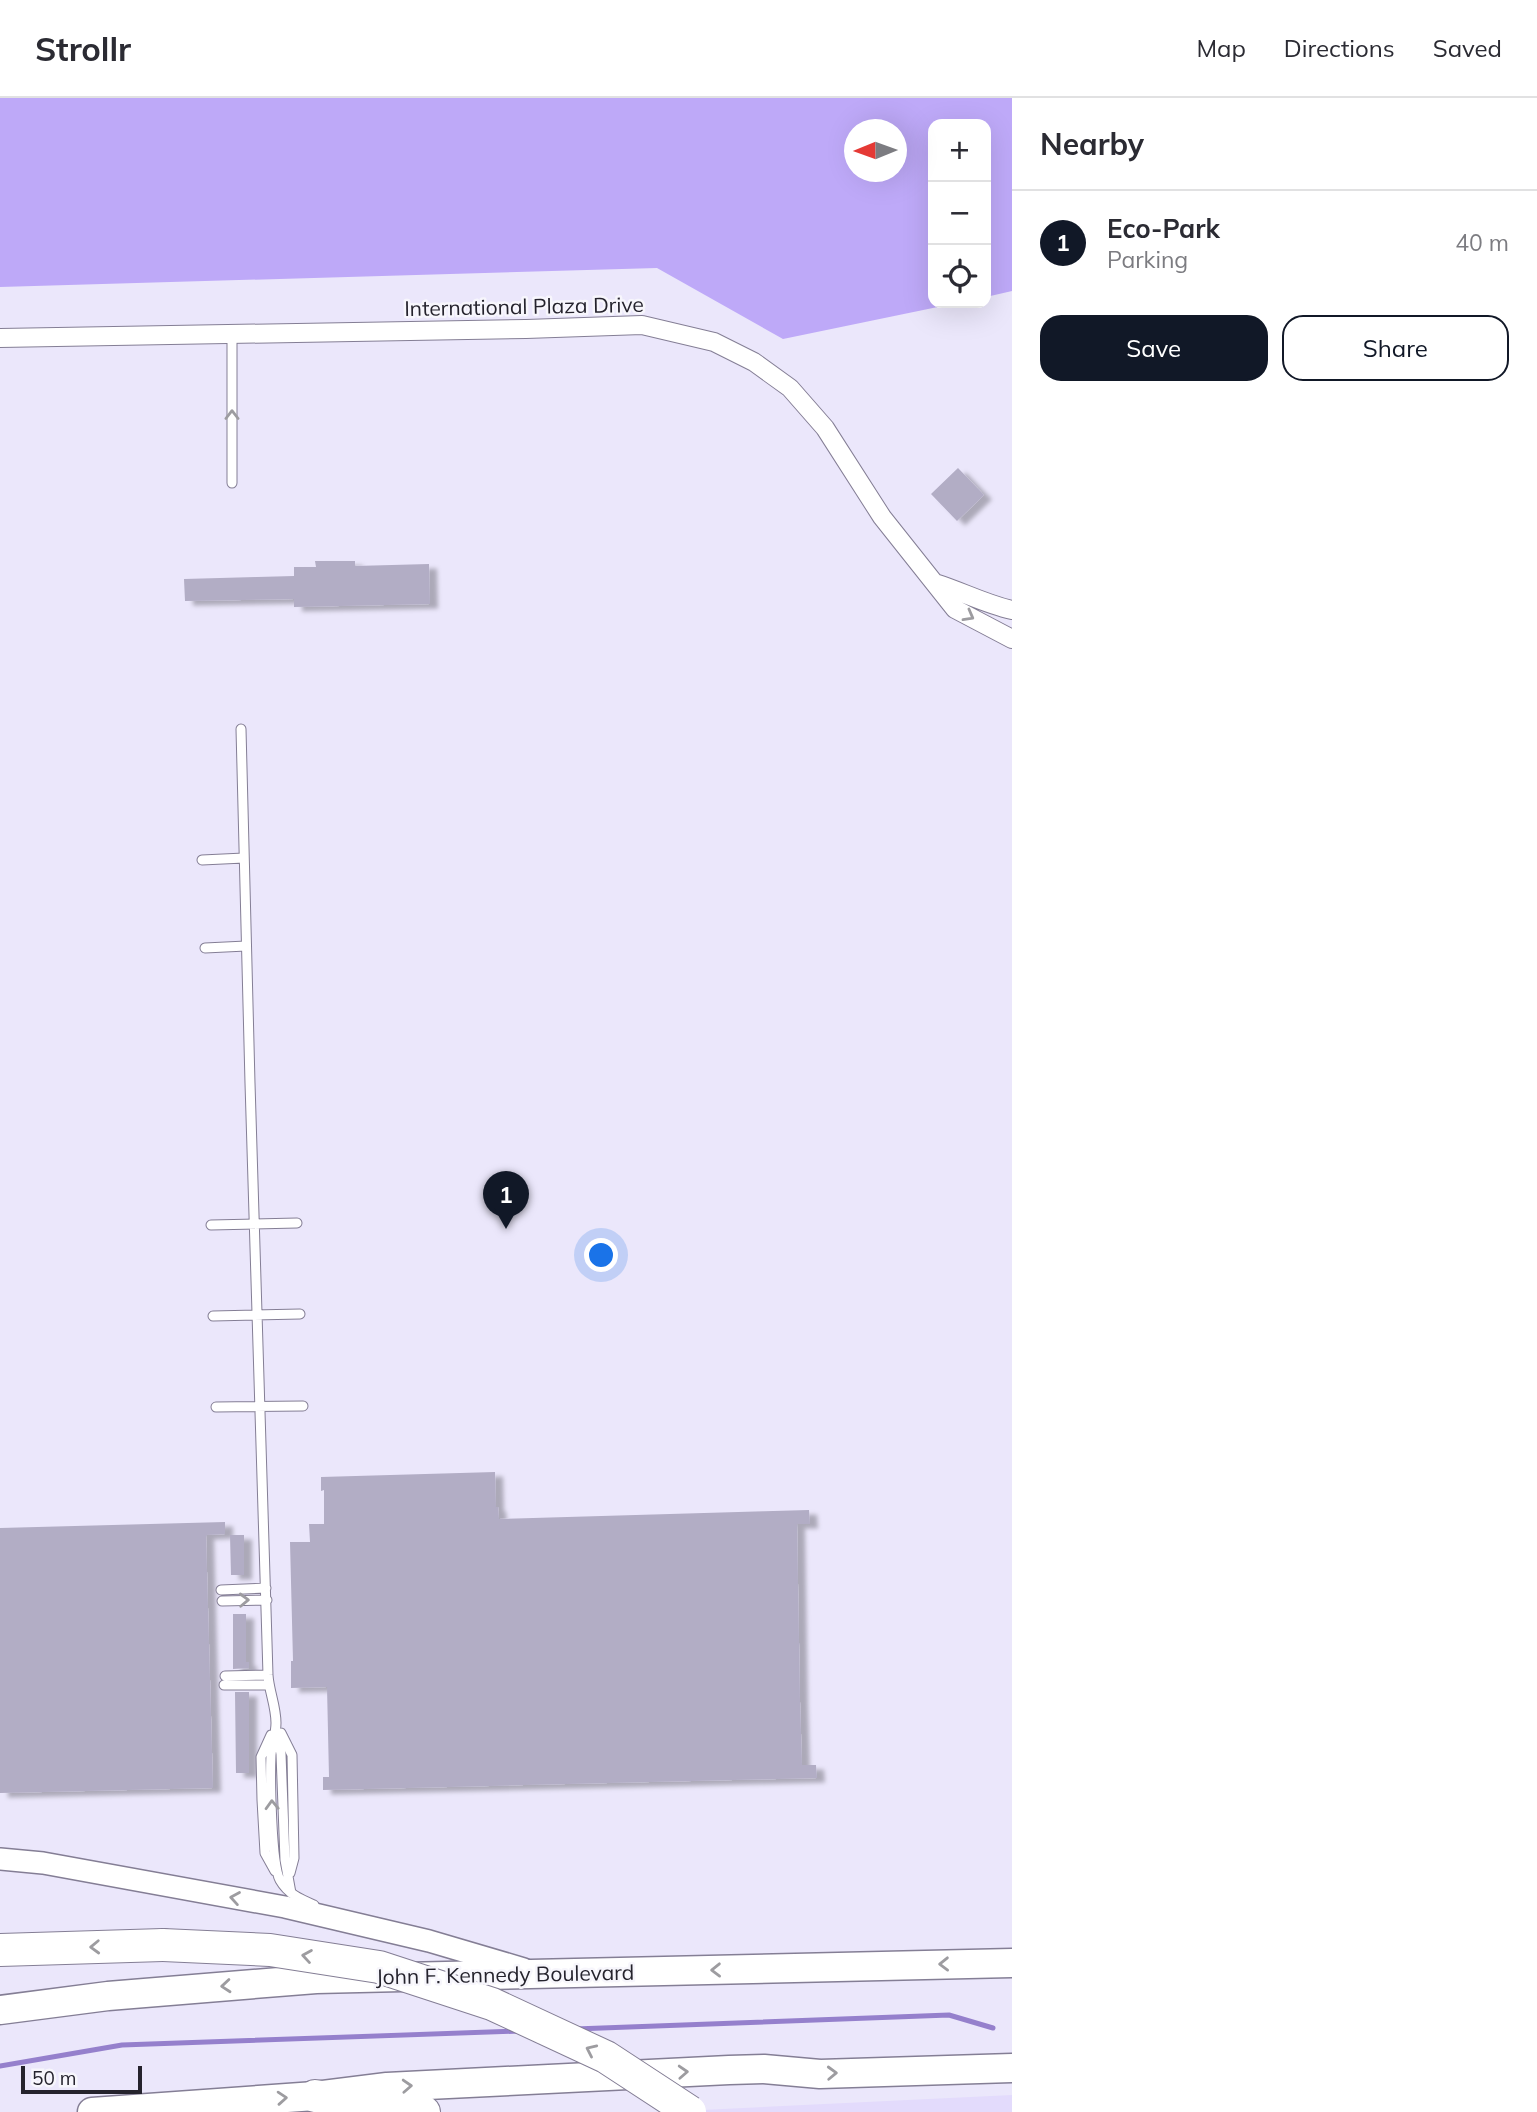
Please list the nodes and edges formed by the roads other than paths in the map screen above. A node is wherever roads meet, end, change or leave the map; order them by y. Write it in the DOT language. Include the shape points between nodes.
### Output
graph roads {
  1 [pos="232,333"];
  2 [pos="0,338"];
  3 [pos="232,483"];
  4 [pos="935,583"];
  5 [pos="1012,610"];
  6 [pos="1012,639"];
  7 [pos="241,729"];
  8 [pos="244,858"];
  9 [pos="202,860"];
  10 [pos="246,946"];
  11 [pos="205,948"];
  12 [pos="297,1223"];
  13 [pos="254,1224"];
  14 [pos="211,1225"];
  15 [pos="300,1314"];
  16 [pos="257,1315"];
  17 [pos="213,1316"];
  18 [pos="260,1406"];
  19 [pos="303,1406"];
  20 [pos="216,1407"];
  21 [pos="266,1588"];
  22 [pos="221,1590"];
  23 [pos="267,1600"];
  24 [pos="222,1601"];
  25 [pos="268,1680"];
  26 [pos="224,1681"];
  27 [pos="276,1724"];
  28 [pos="0,1858"];
  29 [pos="284,1878"];
  30 [pos="429,1941"];
  31 [pos="0,1950"];
  32 [pos="1012,1963"];
  33 [pos="539,1974"];
  34 [pos="0,2010"];
  35 [pos="1012,2068"];
  36 [pos="314,2095"];
  37 [pos="92,2112"];
  38 [pos="424,2112"];
  39 [pos="690,2112"];
  1 -- 2 [label="street, International Plaza Drive"];
  3 -- 1 [label="lane, one-way"];
  1 -- 4 [label="street, International Plaza Drive" via="642,325 714,342 754,362 790,388 825,428 882,517"];
  4 -- 5 [label="street"];
  4 -- 6 [label="street, International Plaza Drive, one-way" via="955,609"];
  7 -- 8 [label="lane"];
  8 -- 9 [label="lane"];
  8 -- 10 [label="lane"];
  10 -- 11 [label="lane"];
  10 -- 13 [label="lane"];
  12 -- 13 [label="lane"];
  13 -- 14 [label="lane"];
  13 -- 16 [label="lane"];
  15 -- 16 [label="lane"];
  16 -- 17 [label="lane"];
  16 -- 18 [label="lane"];
  18 -- 19 [label="lane"];
  18 -- 20 [label="lane"];
  18 -- 21 [label="lane"];
  21 -- 22 [label="lane"];
  21 -- 23 [label="lane"];
  24 -- 23 [label="lane, one-way"];
  23 -- 25 [label="lane"];
  25 -- 26 [label="lane"];
  25 -- 27 [label="lane"];
  29 -- 27 [label="lane, one-way" via="275,1856 272,1802"];
  27 -- 29 [label="lane" via="292,1755 294,1858"];
  30 -- 28 [label="street, one-way" via="285,1908"];
  29 -- 30 [label="lane" via="291,1895"];
  30 -- 33 [label="street"];
  39 -- 31 [label="highway, one-way, bridge" via="606,2057 492,2004 379,1967 270,1950 163,1945"];
  32 -- 33 [label="highway, John F. Kennedy Boulevard, one-way"];
  33 -- 34 [label="highway, John F. Kennedy Boulevard, one-way" via="316,1979"];
  36 -- 35 [label="highway, one-way" via="387,2087 764,2069 820,2074"];
  37 -- 36 [label="highway, one-way"];
  36 -- 38 [label="highway"];
}
